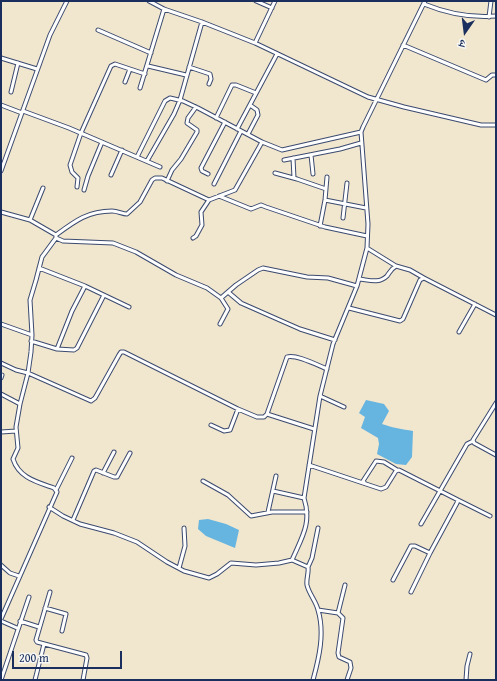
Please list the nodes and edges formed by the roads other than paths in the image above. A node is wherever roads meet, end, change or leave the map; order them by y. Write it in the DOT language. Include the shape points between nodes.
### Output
graph roads {
  1 [pos="67,1"];
  2 [pos="149,1"];
  3 [pos="256,1"];
  4 [pos="275,1"];
  5 [pos="491,1"];
  6 [pos="424,3"];
  7 [pos="272,8"];
  8 [pos="164,9"];
  9 [pos="496,16"];
  10 [pos="489,17"];
  11 [pos="202,22"];
  12 [pos="98,30"];
  13 [pos="255,43"];
  14 [pos="403,45"];
  15 [pos="151,53"];
  16 [pos="277,54"];
  17 [pos="1,58"];
  18 [pos="18,63"];
  19 [pos="148,66"];
  20 [pos="189,66"];
  21 [pos="37,69"];
  22 [pos="130,69"];
  23 [pos="145,74"];
  24 [pos="186,75"];
  25 [pos="496,75"];
  26 [pos="125,82"];
  27 [pos="209,84"];
  28 [pos="140,88"];
  29 [pos="10,92"];
  30 [pos="256,93"];
  31 [pos="376,98"];
  32 [pos="180,100"];
  33 [pos="250,104"];
  34 [pos="1,105"];
  35 [pos="196,107"];
  36 [pos="22,112"];
  37 [pos="216,118"];
  38 [pos="225,122"];
  39 [pos="496,125"];
  40 [pos="239,130"];
  41 [pos="361,132"];
  42 [pos="81,133"];
  43 [pos="248,134"];
  44 [pos="102,142"];
  45 [pos="262,142"];
  46 [pos="361,143"];
  47 [pos="122,150"];
  48 [pos="310,155"];
  49 [pos="137,157"];
  50 [pos="293,158"];
  51 [pos="1,159"];
  52 [pos="284,160"];
  53 [pos="5,161"];
  54 [pos="147,161"];
  55 [pos="160,167"];
  56 [pos="1,171"];
  57 [pos="274,173"];
  58 [pos="208,174"];
  59 [pos="313,174"];
  60 [pos="111,175"];
  61 [pos="327,177"];
  62 [pos="294,178"];
  63 [pos="167,181"];
  64 [pos="347,183"];
  65 [pos="214,184"];
  66 [pos="77,187"];
  67 [pos="43,188"];
  68 [pos="326,189"];
  69 [pos="84,190"];
  70 [pos="219,196"];
  71 [pos="209,200"];
  72 [pos="325,200"];
  73 [pos="345,204"];
  74 [pos="366,208"];
  75 [pos="1,212"];
  76 [pos="343,218"];
  77 [pos="30,220"];
  78 [pos="320,226"];
  79 [pos="367,236"];
  80 [pos="56,237"];
  81 [pos="193,238"];
  82 [pos="367,248"];
  83 [pos="396,266"];
  84 [pos="39,268"];
  85 [pos="424,278"];
  86 [pos="359,279"];
  87 [pos="85,286"];
  88 [pos="357,286"];
  89 [pos="228,292"];
  90 [pos="104,295"];
  91 [pos="221,298"];
  92 [pos="475,304"];
  93 [pos="130,307"];
  94 [pos="348,308"];
  95 [pos="496,315"];
  96 [pos="1,324"];
  97 [pos="220,324"];
  98 [pos="459,332"];
  99 [pos="32,334"];
  100 [pos="335,340"];
  101 [pos="32,341"];
  102 [pos="56,349"];
  103 [pos="1,363"];
  104 [pos="327,368"];
  105 [pos="28,373"];
  106 [pos="1,394"];
  107 [pos="320,396"];
  108 [pos="496,403"];
  109 [pos="20,404"];
  110 [pos="344,407"];
  111 [pos="238,409"];
  112 [pos="267,414"];
  113 [pos="211,425"];
  114 [pos="314,429"];
  115 [pos="16,431"];
  116 [pos="1,432"];
  117 [pos="473,441"];
  118 [pos="114,452"];
  119 [pos="130,453"];
  120 [pos="496,455"];
  121 [pos="72,458"];
  122 [pos="309,465"];
  123 [pos="397,470"];
  124 [pos="103,473"];
  125 [pos="276,476"];
  126 [pos="203,481"];
  127 [pos="364,482"];
  128 [pos="56,490"];
  129 [pos="440,490"];
  130 [pos="273,491"];
  131 [pos="304,498"];
  132 [pos="458,500"];
  133 [pos="49,507"];
  134 [pos="268,512"];
  135 [pos="307,512"];
  136 [pos="490,516"];
  137 [pos="73,520"];
  138 [pos="421,524"];
  139 [pos="184,528"];
  140 [pos="318,528"];
  141 [pos="430,553"];
  142 [pos="292,560"];
  143 [pos="1,565"];
  144 [pos="308,567"];
  145 [pos="179,568"];
  146 [pos="19,576"];
  147 [pos="393,580"];
  148 [pos="345,585"];
  149 [pos="50,592"];
  150 [pos="412,592"];
  151 [pos="29,597"];
  152 [pos="45,608"];
  153 [pos="318,610"];
  154 [pos="338,613"];
  155 [pos="1,620"];
  156 [pos="20,621"];
  157 [pos="39,627"];
  158 [pos="17,628"];
  159 [pos="62,631"];
  160 [pos="44,644"];
  161 [pos="470,654"];
  162 [pos="1,680"];
  163 [pos="35,680"];
  164 [pos="83,680"];
  165 [pos="313,680"];
  166 [pos="348,680"];
  167 [pos="466,680"];
  1 -- 21 [label="street"];
  2 -- 8 [label="street"];
  3 -- 7 [label="street"];
  4 -- 7 [label="street"];
  5 -- 10 [label="street"];
  6 -- 10 [label="street" via="456,13 480,18"];
  6 -- 14 [label="street"];
  7 -- 13 [label="street"];
  8 -- 11 [label="street"];
  8 -- 15 [label="street"];
  9 -- 10 [label="street"];
  11 -- 13 [label="street"];
  11 -- 20 [label="street"];
  12 -- 15 [label="street"];
  13 -- 16 [label="street"];
  14 -- 25 [label="street" via="486,80"];
  14 -- 31 [label="street"];
  15 -- 19 [label="street"];
  16 -- 30 [label="street"];
  16 -- 31 [label="street" via="368,97"];
  17 -- 18 [label="street"];
  18 -- 21 [label="street"];
  18 -- 29 [label="street"];
  19 -- 23 [label="street"];
  19 -- 24 [label="street"];
  20 -- 24 [label="street"];
  20 -- 27 [label="street" via="210,74"];
  21 -- 36 [label="street"];
  22 -- 23 [label="street"];
  22 -- 26 [label="street"];
  22 -- 42 [label="street" via="115,64 111,66"];
  23 -- 28 [label="street"];
  24 -- 32 [label="street"];
  30 -- 33 [label="street"];
  30 -- 37 [label="street" via="236,84 232,85"];
  31 -- 39 [label="street" via="404,108 481,126"];
  31 -- 41 [label="street"];
  32 -- 35 [label="street"];
  32 -- 49 [label="street" via="170,98 165,101"];
  32 -- 54 [label="street"];
  33 -- 40 [label="street"];
  33 -- 43 [label="street" via="258,114"];
  34 -- 36 [label="street"];
  35 -- 37 [label="street"];
  35 -- 63 [label="street" via="187,123 198,131"];
  36 -- 42 [label="street"];
  36 -- 53 [label="street"];
  37 -- 38 [label="street"];
  38 -- 40 [label="street"];
  38 -- 58 [label="street" via="201,168"];
  40 -- 43 [label="street"];
  40 -- 65 [label="street"];
  41 -- 45 [label="street" via="282,150"];
  41 -- 46 [label="street"];
  42 -- 44 [label="street"];
  42 -- 66 [label="street" via="70,165 78,178"];
  43 -- 45 [label="street"];
  44 -- 47 [label="street"];
  44 -- 69 [label="street"];
  45 -- 70 [label="street" via="236,190"];
  46 -- 48 [label="street"];
  46 -- 74 [label="street"];
  47 -- 49 [label="street"];
  47 -- 60 [label="street"];
  48 -- 50 [label="street"];
  48 -- 59 [label="street"];
  49 -- 54 [label="street"];
  50 -- 52 [label="street"];
  50 -- 62 [label="street"];
  51 -- 53 [label="street"];
  53 -- 56 [label="street"];
  54 -- 55 [label="street"];
  57 -- 62 [label="street"];
  61 -- 68 [label="street"];
  62 -- 68 [label="street"];
  63 -- 71 [label="street"];
  63 -- 80 [label="street" via="159,178 152,180 140,202 127,214 114,211 87,214"];
  64 -- 73 [label="street"];
  67 -- 77 [label="street"];
  68 -- 72 [label="street"];
  70 -- 71 [label="street"];
  70 -- 78 [label="street" via="251,209 266,207"];
  71 -- 81 [label="street" via="201,212 202,225"];
  72 -- 73 [label="street"];
  72 -- 78 [label="street"];
  73 -- 74 [label="street"];
  73 -- 76 [label="street"];
  74 -- 79 [label="street"];
  75 -- 77 [label="street"];
  77 -- 80 [label="street"];
  78 -- 79 [label="street"];
  79 -- 82 [label="street"];
  80 -- 84 [label="street" via="42,257"];
  80 -- 91 [label="street" via="63,241 113,243 207,288"];
  82 -- 83 [label="street"];
  82 -- 86 [label="street"];
  83 -- 85 [label="street"];
  83 -- 86 [label="street" via="382,280"];
  84 -- 87 [label="street"];
  84 -- 99 [label="street" via="30,300"];
  85 -- 92 [label="street"];
  85 -- 94 [label="street" via="420,280 400,321"];
  86 -- 88 [label="street"];
  87 -- 90 [label="street"];
  87 -- 102 [label="street"];
  88 -- 89 [label="street" via="328,278 307,277 263,268"];
  88 -- 94 [label="street"];
  89 -- 91 [label="street"];
  89 -- 100 [label="street" via="241,303 300,329"];
  90 -- 93 [label="street"];
  90 -- 102 [label="street" via="76,348"];
  91 -- 97 [label="street" via="228,309"];
  92 -- 95 [label="street"];
  92 -- 98 [label="street"];
  94 -- 100 [label="street"];
  96 -- 99 [label="street"];
  99 -- 101 [label="street"];
  100 -- 104 [label="street"];
  101 -- 102 [label="street"];
  101 -- 105 [label="street"];
  103 -- 105 [label="street"];
  104 -- 107 [label="street"];
  104 -- 112 [label="street" via="295,357 286,357"];
  105 -- 109 [label="street"];
  105 -- 111 [label="street" via="91,401 96,398 121,352 124,352"];
  106 -- 109 [label="street"];
  107 -- 110 [label="street"];
  107 -- 114 [label="street"];
  108 -- 117 [label="street"];
  109 -- 115 [label="street"];
  111 -- 112 [label="street" via="257,417 264,417"];
  111 -- 113 [label="street" via="230,430 224,431"];
  112 -- 114 [label="street"];
  114 -- 122 [label="street"];
  115 -- 116 [label="street"];
  115 -- 128 [label="street" via="18,448 13,457 15,466 26,478"];
  117 -- 120 [label="street"];
  117 -- 129 [label="street" via="467,444"];
  118 -- 124 [label="street"];
  119 -- 124 [label="street" via="117,477"];
  121 -- 128 [label="street"];
  122 -- 127 [label="street"];
  122 -- 131 [label="street"];
  123 -- 127 [label="street" via="384,488"];
  123 -- 127 [label="street" via="384,462 376,461"];
  123 -- 129 [label="street"];
  124 -- 137 [label="street" via="96,470 92,473"];
  125 -- 130 [label="street"];
  126 -- 134 [label="street" via="225,493 248,515"];
  128 -- 133 [label="street"];
  129 -- 132 [label="street"];
  129 -- 138 [label="street"];
  130 -- 131 [label="street"];
  130 -- 134 [label="street"];
  131 -- 135 [label="street"];
  132 -- 136 [label="street"];
  132 -- 141 [label="street"];
  133 -- 137 [label="street"];
  133 -- 146 [label="street"];
  134 -- 135 [label="street"];
  135 -- 142 [label="street" via="306,529"];
  137 -- 145 [label="street" via="137,542"];
  139 -- 145 [label="street" via="184,549"];
  140 -- 144 [label="street"];
  141 -- 147 [label="street" via="411,546"];
  141 -- 150 [label="street"];
  142 -- 144 [label="street"];
  142 -- 145 [label="street" via="279,564 231,563 209,578"];
  143 -- 146 [label="street" via="10,573"];
  144 -- 153 [label="street" via="307,584"];
  146 -- 155 [label="street"];
  148 -- 154 [label="street"];
  149 -- 152 [label="street"];
  151 -- 156 [label="street"];
  152 -- 157 [label="street"];
  152 -- 159 [label="street" via="66,614"];
  153 -- 154 [label="street"];
  153 -- 165 [label="street" via="320,650"];
  154 -- 166 [label="street" via="344,618 338,654 350,662"];
  155 -- 158 [label="street"];
  156 -- 157 [label="street"];
  156 -- 158 [label="street"];
  157 -- 160 [label="street" via="36,640"];
  158 -- 162 [label="street"];
  160 -- 163 [label="street"];
  160 -- 164 [label="street" via="86,655"];
  161 -- 167 [label="street"];
}
